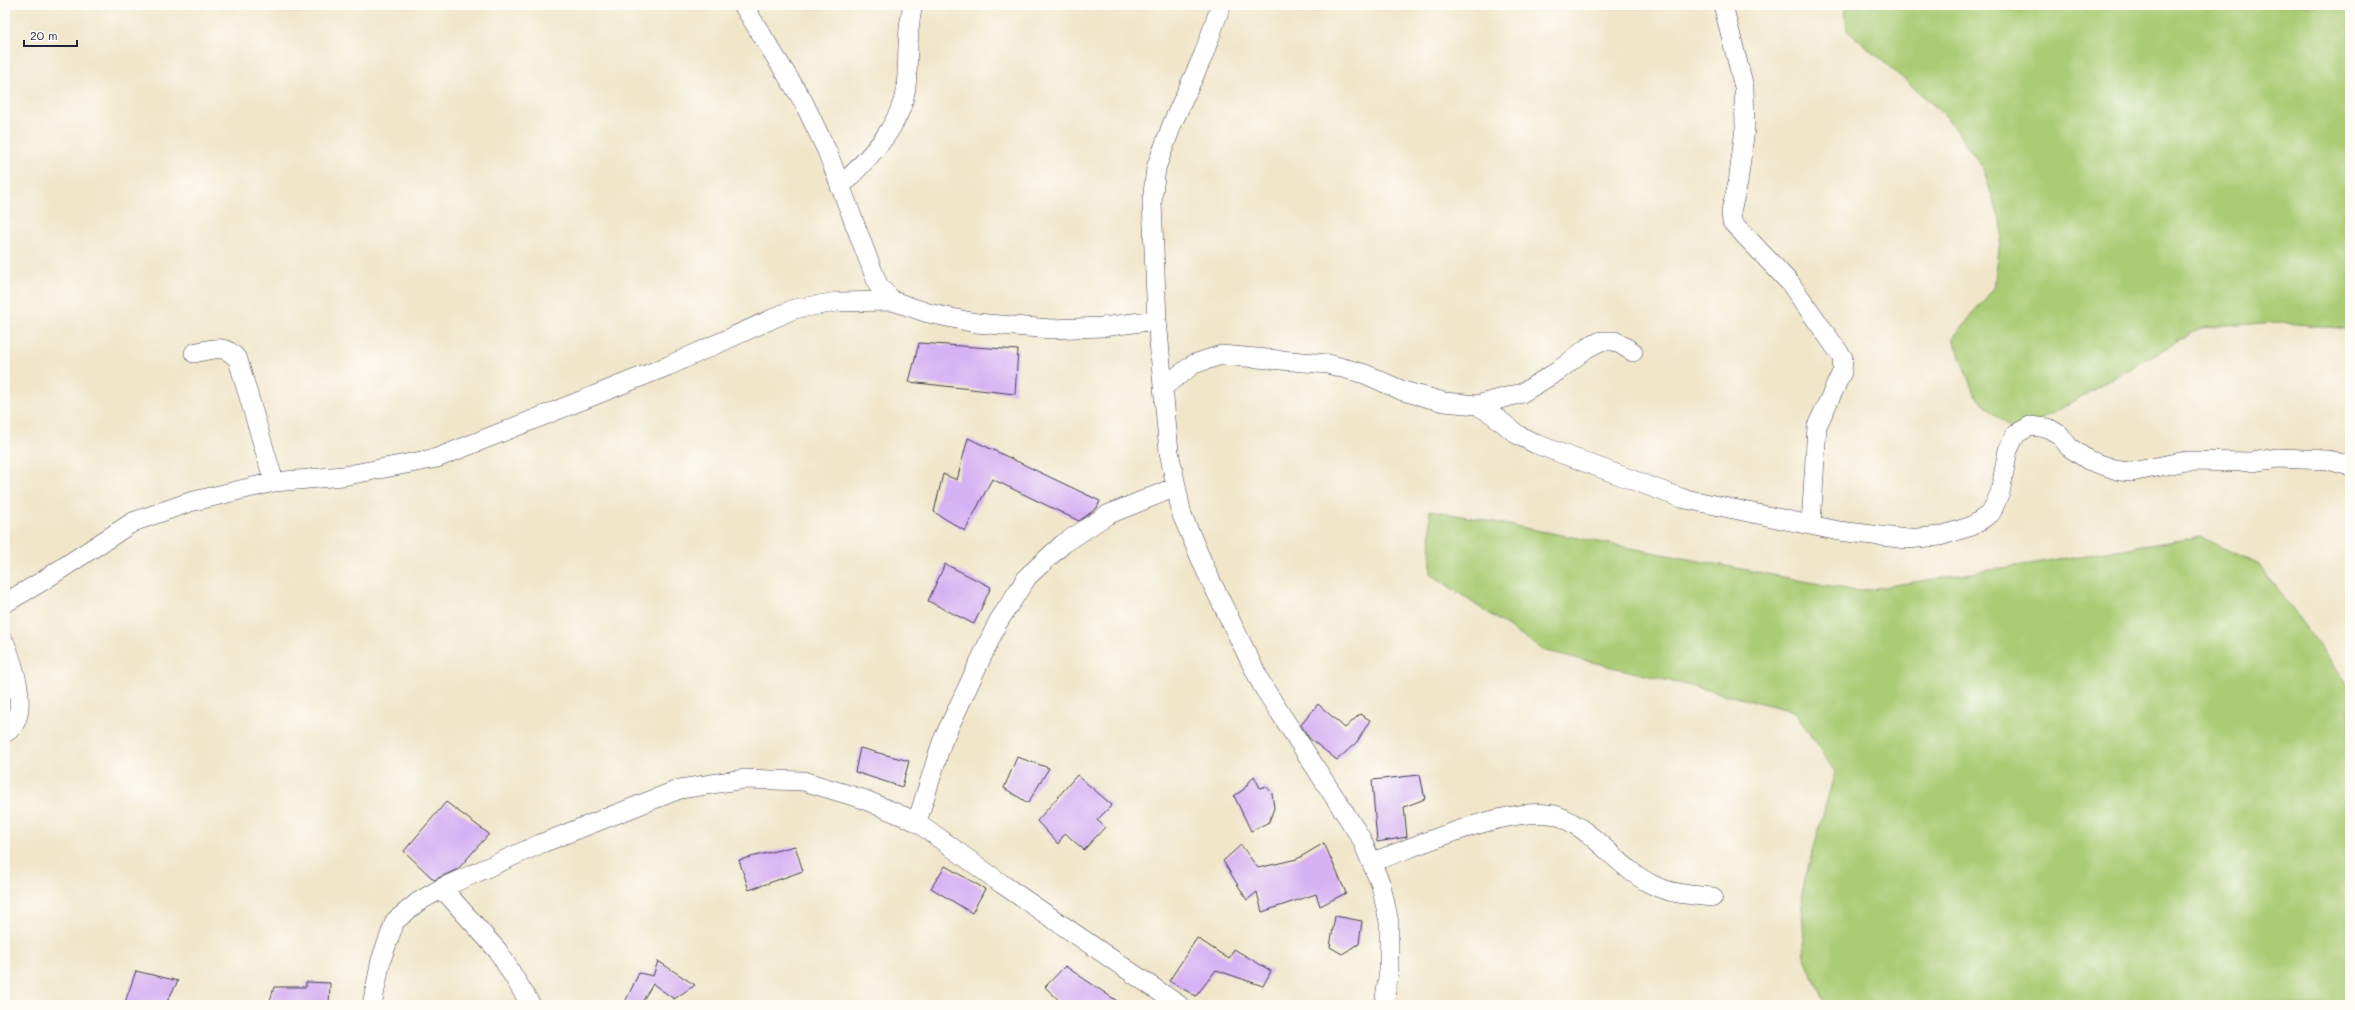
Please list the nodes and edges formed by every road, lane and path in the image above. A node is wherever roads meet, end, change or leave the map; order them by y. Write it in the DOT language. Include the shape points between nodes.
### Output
graph roads {
  1 [pos="743,5"];
  2 [pos="913,5"];
  3 [pos="1220,5"];
  4 [pos="1723,5"];
  5 [pos="840,187"];
  6 [pos="893,301"];
  7 [pos="1157,320"];
  8 [pos="1633,352"];
  9 [pos="194,353"];
  10 [pos="1164,387"];
  11 [pos="1477,405"];
  12 [pos="2350,466"];
  13 [pos="274,482"];
  14 [pos="1176,487"];
  15 [pos="1811,526"];
  16 [pos="5,603"];
  17 [pos="5,642"];
  18 [pos="5,733"];
  19 [pos="917,822"];
  20 [pos="1372,862"];
  21 [pos="442,888"];
  22 [pos="1713,897"];
  23 [pos="372,1005"];
  24 [pos="531,1005"];
  25 [pos="1179,1005"];
  26 [pos="1384,1005"];
  1 -- 5 [label="street" via="803,101 827,151"];
  2 -- 5 [label="street" via="906,88 897,118 876,149"];
  3 -- 7 [label="street" via="1203,56 1173,122 1156,168 1152,202"];
  4 -- 15 [label="street" via="1744,94 1745,128 1738,183 1731,211 1732,222 1790,283 1843,358 1842,372 1817,426"];
  5 -- 6 [label="street" via="878,285"];
  6 -- 7 [label="street" via="976,323 1051,329 1102,327"];
  6 -- 13 [label="street" via="837,302 794,309 668,366 437,458 343,476"];
  7 -- 10 [label="street"];
  8 -- 11 [label="street" via="1615,341 1600,341 1587,348 1558,372 1522,393"];
  9 -- 13 [label="street" via="219,348 232,352 238,360"];
  10 -- 11 [label="street" via="1194,364 1221,355 1243,356 1328,364 1365,374 1403,392 1444,402"];
  10 -- 14 [label="street" via="1169,452"];
  11 -- 15 [label="street" via="1518,435 1536,444 1681,498"];
  12 -- 15 [label="street" via="2328,460 2278,458 2252,462 2186,461 2132,472 2120,471 2088,460 2069,447 2060,435 2048,428 2030,426 2016,434 2008,450 2000,493 1991,513 1972,526 1940,536 1907,538"];
  13 -- 16 [label="street" via="190,502 133,522"];
  14 -- 19 [label="street" via="1107,515 1063,544 1028,576 998,622 942,742"];
  14 -- 20 [label="street" via="1182,515 1207,574 1262,684 1361,838"];
  17 -- 18 [label="street" via="16,674 19,702 14,725"];
  19 -- 21 [label="street" via="863,799 803,781 744,779 680,789 540,844"];
  19 -- 25 [label="street" via="1002,884"];
  20 -- 22 [label="street" via="1480,824 1528,812 1557,815 1588,832 1649,884 1669,892"];
  20 -- 26 [label="street" via="1381,884 1390,922 1389,971"];
  21 -- 23 [label="street" via="418,902 395,921 381,960"];
  21 -- 24 [label="street" via="498,951"];
}
